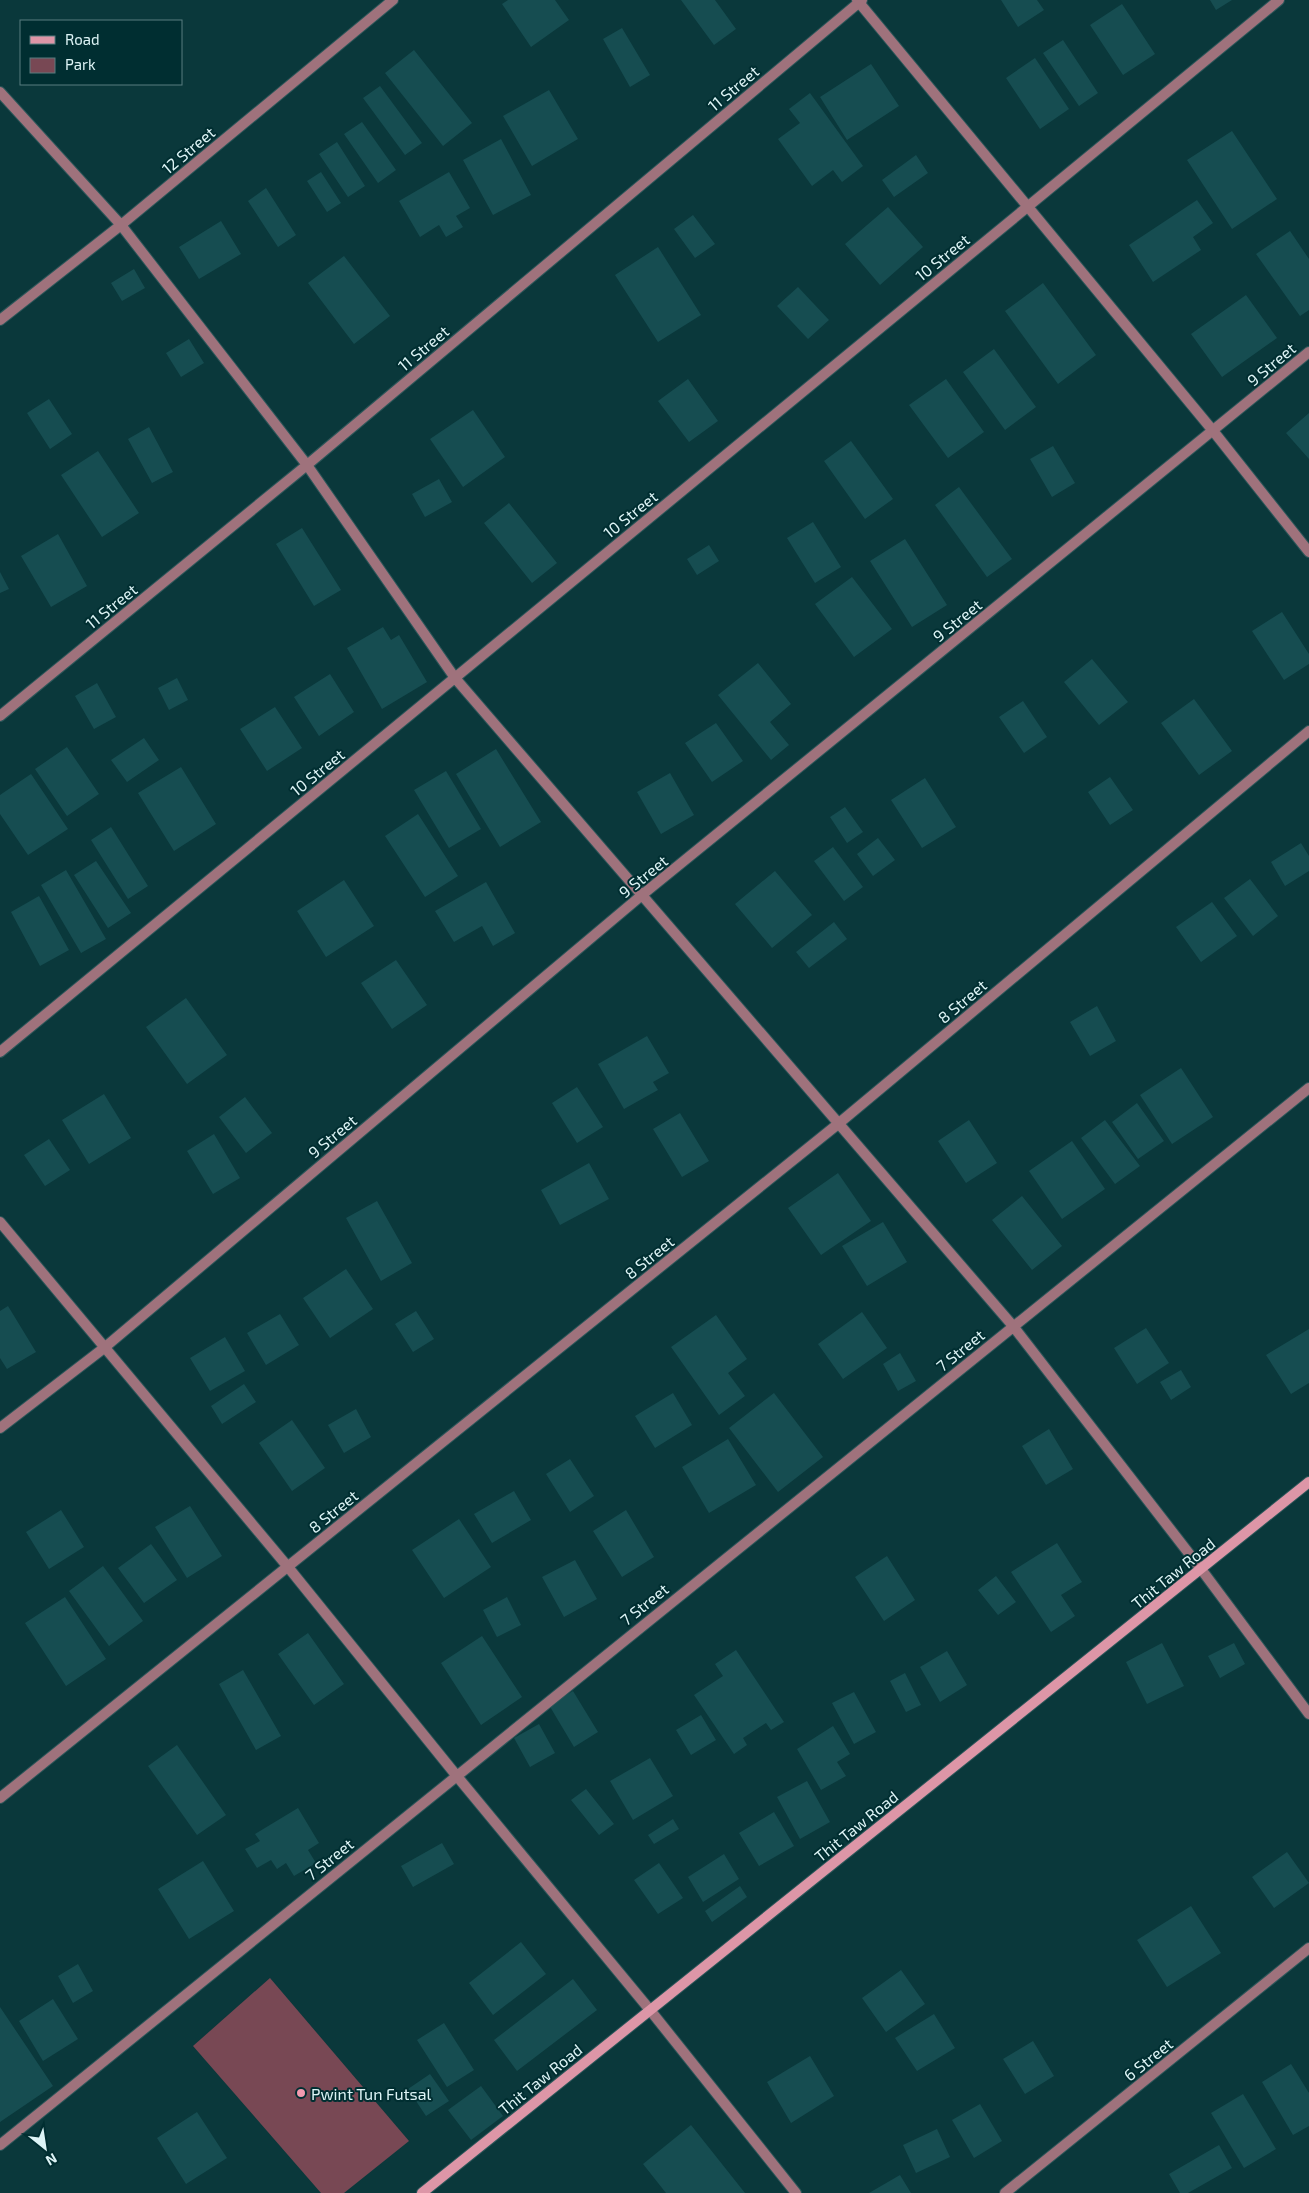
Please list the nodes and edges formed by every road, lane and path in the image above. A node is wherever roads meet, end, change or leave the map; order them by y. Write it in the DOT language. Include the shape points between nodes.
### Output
graph roads {
  1 [pos="393,0"];
  2 [pos="1279,0"];
  3 [pos="860,1"];
  4 [pos="0,92"];
  5 [pos="1028,206"];
  6 [pos="121,225"];
  7 [pos="0,320"];
  8 [pos="1309,352"];
  9 [pos="1214,432"];
  10 [pos="307,464"];
  11 [pos="1309,552"];
  12 [pos="455,678"];
  13 [pos="0,716"];
  14 [pos="1309,732"];
  15 [pos="642,896"];
  16 [pos="0,1052"];
  17 [pos="1309,1088"];
  18 [pos="838,1124"];
  19 [pos="0,1222"];
  20 [pos="1013,1326"];
  21 [pos="104,1348"];
  22 [pos="0,1428"];
  23 [pos="1309,1482"];
  24 [pos="288,1567"];
  25 [pos="1201,1569"];
  26 [pos="1309,1714"];
  27 [pos="456,1775"];
  28 [pos="0,1798"];
  29 [pos="1309,1948"];
  30 [pos="650,2010"];
  31 [pos="0,2145"];
  32 [pos="422,2193"];
  33 [pos="796,2193"];
  34 [pos="1005,2193"];
  1 -- 6 [label="street, 12 Street"];
  2 -- 5 [label="street, 10 Street"];
  3 -- 5 [label="street"];
  3 -- 10 [label="street, 11 Street"];
  4 -- 6 [label="street"];
  5 -- 9 [label="street"];
  5 -- 12 [label="street, 10 Street"];
  6 -- 7 [label="street, 12 Street"];
  6 -- 10 [label="street"];
  8 -- 9 [label="street, 9 Street"];
  9 -- 11 [label="street"];
  9 -- 15 [label="street, 9 Street"];
  10 -- 12 [label="street"];
  10 -- 13 [label="street, 11 Street"];
  12 -- 15 [label="street"];
  12 -- 16 [label="street, 10 Street"];
  14 -- 18 [label="street, 8 Street"];
  15 -- 18 [label="street"];
  15 -- 21 [label="street, 9 Street"];
  17 -- 20 [label="street, 7 Street"];
  18 -- 20 [label="street"];
  18 -- 24 [label="street, 8 Street"];
  19 -- 21 [label="street"];
  20 -- 25 [label="street"];
  20 -- 27 [label="street, 7 Street"];
  21 -- 22 [label="street, 9 Street"];
  21 -- 24 [label="street"];
  23 -- 25 [label="street, Thit Taw Road"];
  24 -- 27 [label="street"];
  24 -- 28 [label="street, 8 Street"];
  25 -- 26 [label="street"];
  25 -- 30 [label="street, Thit Taw Road"];
  27 -- 30 [label="street"];
  27 -- 31 [label="street, 7 Street"];
  29 -- 34 [label="street, 6 Street"];
  30 -- 32 [label="street, Thit Taw Road"];
  30 -- 33 [label="street"];
}
